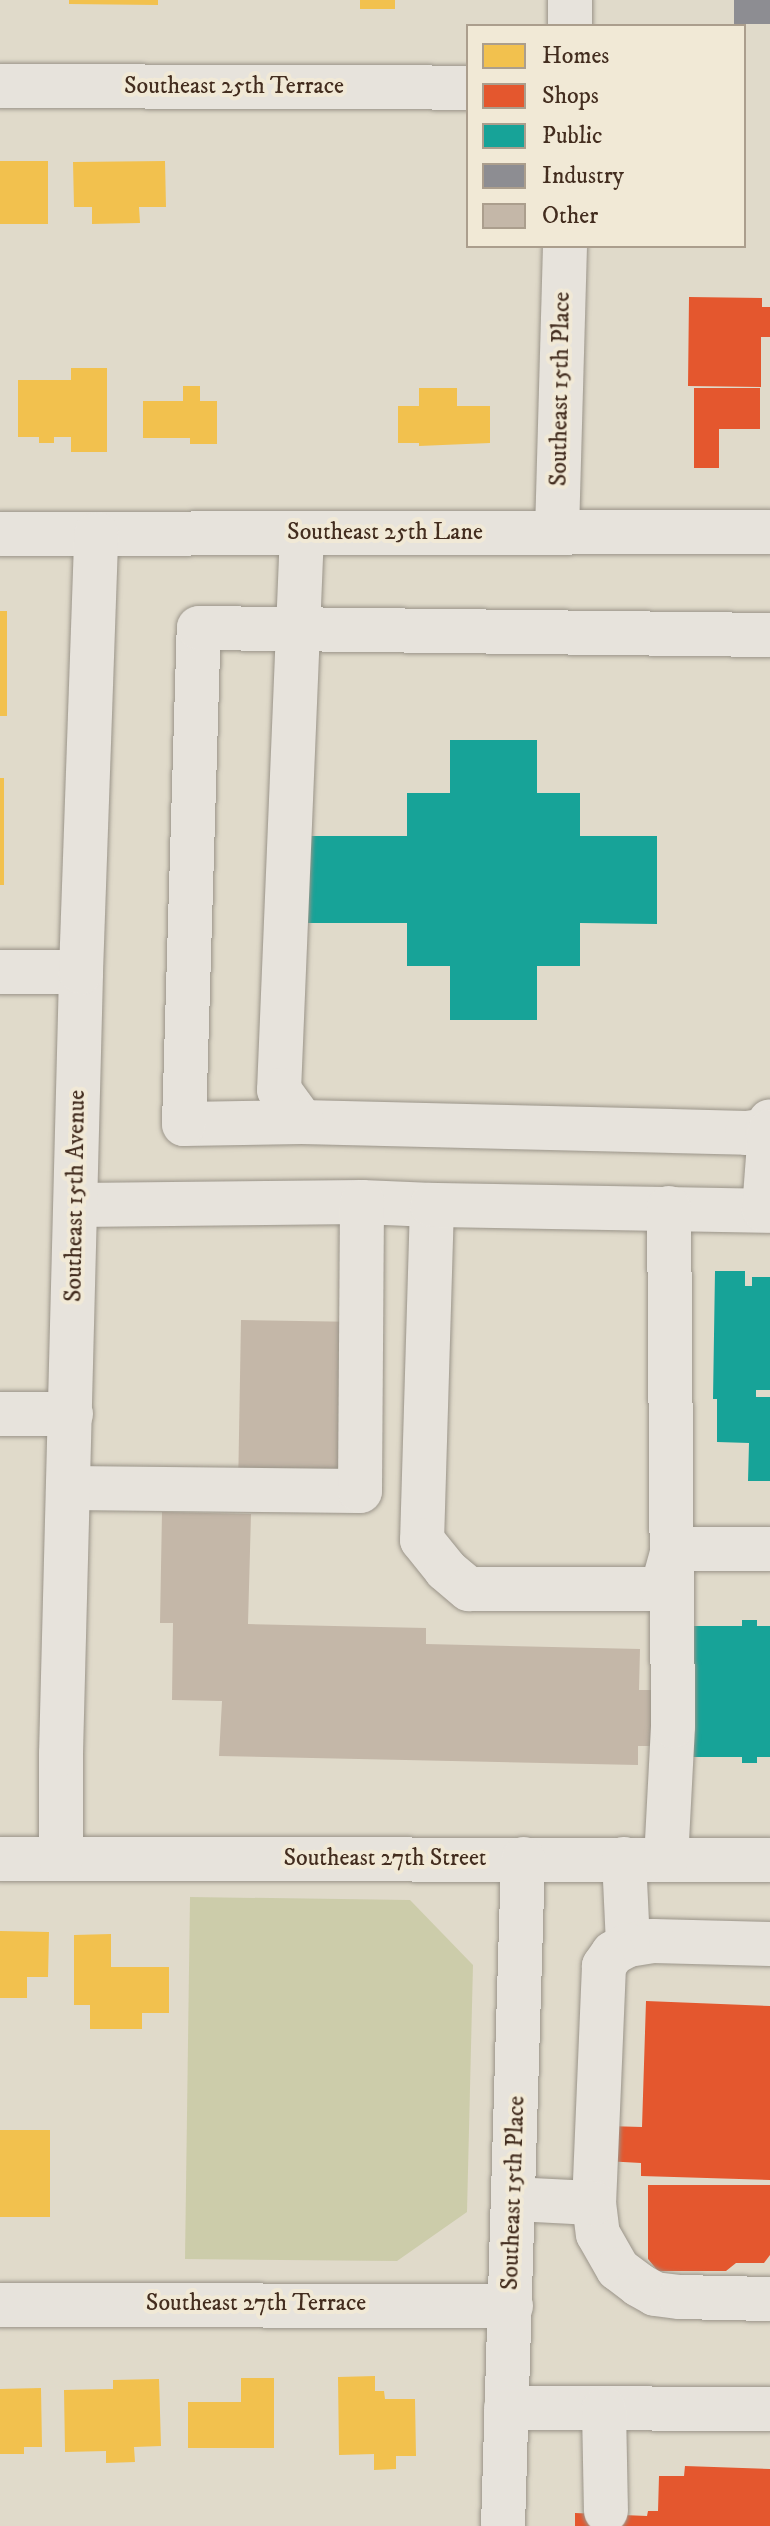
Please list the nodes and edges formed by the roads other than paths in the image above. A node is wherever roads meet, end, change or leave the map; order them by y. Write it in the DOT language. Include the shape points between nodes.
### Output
graph roads {
  1 [pos="570,0"];
  2 [pos="570,24"];
  3 [pos="0,86"];
  4 [pos="466,88"];
  5 [pos="565,248"];
  6 [pos="557,532"];
  7 [pos="770,532"];
  8 [pos="302,533"];
  9 [pos="0,534"];
  10 [pos="96,534"];
  11 [pos="298,629"];
  12 [pos="770,635"];
  13 [pos="0,972"];
  14 [pos="81,972"];
  15 [pos="302,1122"];
  16 [pos="769,1128"];
  17 [pos="362,1202"];
  18 [pos="76,1205"];
  19 [pos="432,1205"];
  20 [pos="669,1208"];
  21 [pos="767,1210"];
  22 [pos="0,1414"];
  23 [pos="71,1414"];
  24 [pos="68,1488"];
  25 [pos="673,1549"];
  26 [pos="770,1549"];
  27 [pos="0,1859"];
  28 [pos="61,1859"];
  29 [pos="523,1859"];
  30 [pos="645,1859"];
  31 [pos="770,1860"];
  32 [pos="770,1944"];
  33 [pos="628,1945"];
  34 [pos="514,2199"];
  35 [pos="594,2203"];
  36 [pos="770,2299"];
  37 [pos="0,2305"];
  38 [pos="511,2306"];
  39 [pos="506,2408"];
  40 [pos="604,2409"];
  41 [pos="770,2409"];
  42 [pos="606,2511"];
  43 [pos="503,2526"];
  1 -- 2 [label="street"];
  3 -- 4 [label="street, Southeast 25th Terrace"];
  5 -- 6 [label="street, Southeast 15th Place"];
  6 -- 7 [label="street, Southeast 25th Lane"];
  6 -- 8 [label="street, Southeast 25th Lane"];
  8 -- 10 [label="street, Southeast 25th Lane"];
  8 -- 11 [label="street"];
  9 -- 10 [label="street, Southeast 25th Lane"];
  10 -- 14 [label="street, Southeast 15th Avenue"];
  11 -- 12 [label="street"];
  11 -- 15 [label="street" via="279,1090"];
  11 -- 15 [label="street" via="199,628 184,1124"];
  13 -- 14 [label="street"];
  14 -- 18 [label="street, Southeast 15th Avenue"];
  15 -- 16 [label="street" via="747,1133"];
  16 -- 21 [label="street"];
  17 -- 18 [label="street"];
  17 -- 19 [label="street"];
  17 -- 24 [label="street" via="360,1491"];
  18 -- 23 [label="street, Southeast 15th Avenue"];
  19 -- 20 [label="street"];
  19 -- 25 [label="street" via="422,1540 469,1589 662,1589"];
  20 -- 21 [label="street"];
  20 -- 25 [label="street"];
  22 -- 23 [label="street"];
  23 -- 24 [label="street, Southeast 15th Avenue"];
  24 -- 28 [label="street, Southeast 15th Avenue"];
  25 -- 26 [label="street"];
  25 -- 30 [label="street" via="673,1726"];
  27 -- 28 [label="street, Southeast 27th Street"];
  28 -- 29 [label="street, Southeast 27th Street"];
  29 -- 30 [label="street, Southeast 27th Street"];
  29 -- 34 [label="street, Southeast 15th Place"];
  30 -- 31 [label="street, Southeast 27th Street"];
  30 -- 33 [label="street"];
  32 -- 33 [label="street"];
  33 -- 35 [label="street" via="604,1966"];
  34 -- 35 [label="street"];
  34 -- 38 [label="street, Southeast 15th Place"];
  35 -- 36 [label="street" via="598,2234 618,2269 639,2285 667,2295"];
  37 -- 38 [label="street, Southeast 27th Terrace"];
  38 -- 39 [label="street, Southeast 15th Place"];
  39 -- 40 [label="street"];
  39 -- 43 [label="street, Southeast 15th Place"];
  40 -- 41 [label="street"];
  40 -- 42 [label="street"];
}
